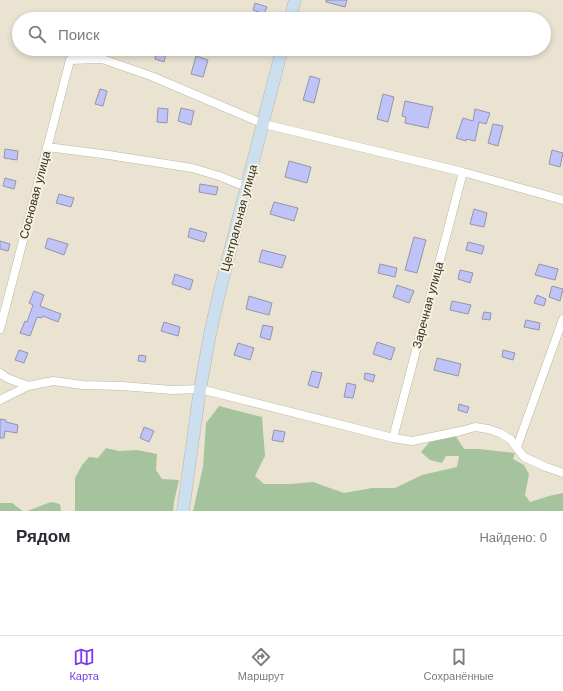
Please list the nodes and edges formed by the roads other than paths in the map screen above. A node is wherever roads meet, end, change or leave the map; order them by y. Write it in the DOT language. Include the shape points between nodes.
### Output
graph roads {
  1 [pos="295,0"];
  2 [pos="292,12"];
  3 [pos="280,56"];
  4 [pos="264,124"];
  5 [pos="47,147"];
  6 [pos="463,172"];
  7 [pos="247,186"];
  8 [pos="563,200"];
  9 [pos="563,319"];
  10 [pos="0,329"];
  11 [pos="0,373"];
  12 [pos="28,386"];
  13 [pos="200,389"];
  14 [pos="0,400"];
  15 [pos="393,438"];
  16 [pos="516,447"];
  17 [pos="563,473"];
  18 [pos="183,511"];
  1 -- 2 [label="street"];
  3 -- 4 [label="street, Центральная улица"];
  4 -- 5 [label="street, Сосновая улица" via="151,76 102,59 70,60"];
  4 -- 6 [label="street"];
  4 -- 7 [label="street, Центральная улица"];
  5 -- 7 [label="street" via="192,168"];
  5 -- 10 [label="street, Сосновая улица"];
  6 -- 8 [label="street"];
  6 -- 15 [label="street, Заречная улица"];
  7 -- 13 [label="street, Центральная улица" via="214,315"];
  9 -- 16 [label="street"];
  11 -- 12 [label="street"];
  12 -- 13 [label="street" via="53,381 172,390"];
  12 -- 14 [label="street"];
  13 -- 15 [label="street"];
  13 -- 18 [label="street, Центральная улица"];
  15 -- 16 [label="street" via="412,441 475,427 500,433 510,439"];
  16 -- 17 [label="street" via="524,457"];
}
